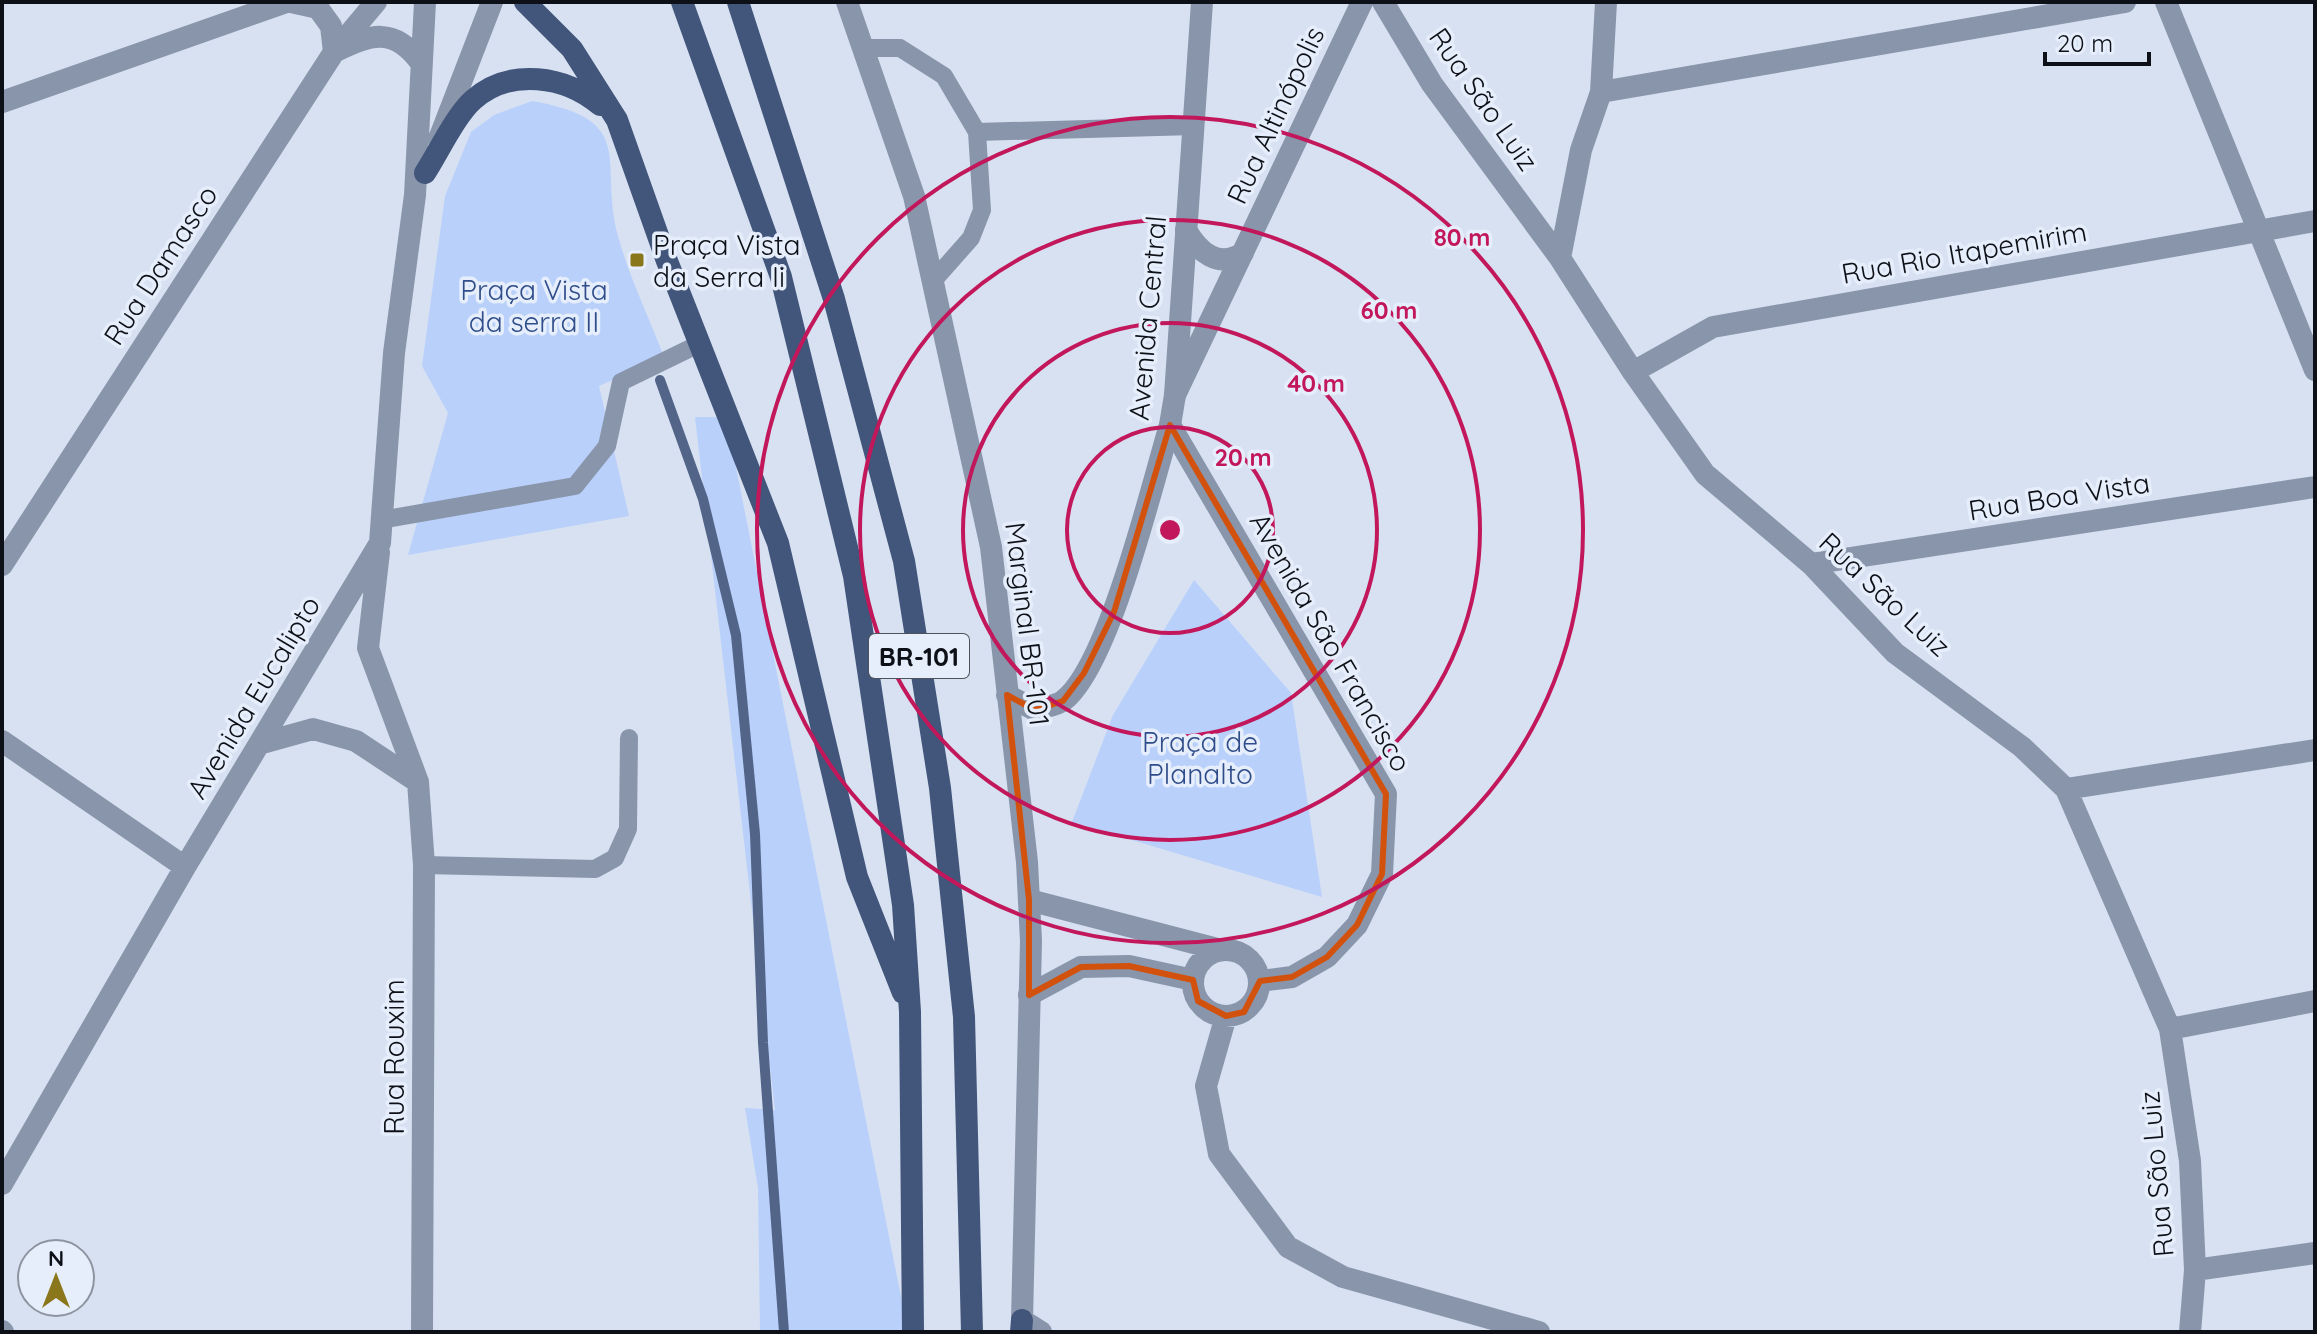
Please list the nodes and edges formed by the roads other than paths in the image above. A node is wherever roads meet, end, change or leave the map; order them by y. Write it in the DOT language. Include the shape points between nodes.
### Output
graph roads {
  1 [pos="288,2"];
  2 [pos="376,2"];
  3 [pos="425,2"];
  4 [pos="492,2"];
  5 [pos="525,2"];
  6 [pos="682,2"];
  7 [pos="738,2"];
  8 [pos="847,2"];
  9 [pos="1202,2"];
  10 [pos="1362,2"];
  11 [pos="1383,2"];
  12 [pos="1606,2"];
  13 [pos="2125,2"];
  14 [pos="2166,2"];
  15 [pos="863,48"];
  16 [pos="334,52"];
  17 [pos="421,63"];
  18 [pos="1601,92"];
  19 [pos="2,102"];
  20 [pos="617,120"];
  21 [pos="1194,126"];
  22 [pos="977,132"];
  23 [pos="425,173"];
  24 [pos="415,195"];
  25 [pos="2315,221"];
  26 [pos="1186,230"];
  27 [pos="2257,231"];
  28 [pos="1243,253"];
  29 [pos="1560,258"];
  30 [pos="933,281"];
  31 [pos="701,343"];
  32 [pos="2315,370"];
  33 [pos="1633,372"];
  34 [pos="1175,395"];
  35 [pos="1170,425"];
  36 [pos="2315,487"];
  37 [pos="381,520"];
  38 [pos="380,543"];
  39 [pos="1811,564"];
  40 [pos="2,565"];
  41 [pos="1007,695"];
  42 [pos="629,738"];
  43 [pos="2,741"];
  44 [pos="259,744"];
  45 [pos="2315,750"];
  46 [pos="418,782"];
  47 [pos="2066,789"];
  48 [pos="424,865"];
  49 [pos="185,867"];
  50 [pos="1029,900"];
  51 [pos="1221,950"];
  52 [pos="1193,980"];
  53 [pos="1260,981"];
  54 [pos="1029,995"];
  55 [pos="2315,1001"];
  56 [pos="910,1012"];
  57 [pos="1226,1016"];
  58 [pos="2170,1029"];
  59 [pos="2,1184"];
  60 [pos="2315,1253"];
  61 [pos="2195,1270"];
  62 [pos="1022,1326"];
  63 [pos="422,1332"];
  64 [pos="913,1332"];
  65 [pos="972,1332"];
  66 [pos="1041,1332"];
  67 [pos="1539,1332"];
  68 [pos="2190,1332"];
  1 -- 16 [label="street" via="318,8 331,26"];
  1 -- 19 [label="street"];
  2 -- 16 [label="street, Rua Damasco"];
  3 -- 17 [label="street, Avenida Eucalipto"];
  4 -- 23 [label="street, Avenida Eucalipto"];
  5 -- 20 [label="main road" via="572,49"];
  6 -- 56 [label="main road, BR-101" via="781,277 854,576 903,905"];
  7 -- 65 [label="main road, BR-101" via="834,299 904,561 940,788 964,1017"];
  8 -- 15 [label="street, Marginal BR-101"];
  9 -- 21 [label="street, Avenida Central"];
  10 -- 28 [label="street, Rua Altinópolis"];
  11 -- 29 [label="street, Rua São Luiz" via="1432,84"];
  12 -- 18 [label="street"];
  13 -- 18 [label="street"];
  14 -- 27 [label="street"];
  15 -- 22 [label="lane" via="900,48 944,76"];
  15 -- 30 [label="street, Marginal BR-101" via="914,196"];
  16 -- 17 [label="street" via="365,37 389,37 409,46"];
  16 -- 40 [label="street, Rua Damasco"];
  17 -- 24 [label="street, Avenida Eucalipto"];
  18 -- 29 [label="street" via="1581,150"];
  20 -- 23 [label="main road" via="581,89 545,79 505,81 473,100"];
  20 -- 31 [label="main road"];
  21 -- 22 [label="lane"];
  21 -- 26 [label="street, Avenida Central"];
  22 -- 30 [label="lane" via="982,210 971,238"];
  23 -- 24 [label="street, Avenida Eucalipto"];
  24 -- 37 [label="street, Avenida Eucalipto" via="394,353"];
  25 -- 27 [label="street, Rua Rio Itapemirim"];
  26 -- 28 [label="street" via="1197,250 1215,259"];
  26 -- 34 [label="street, Avenida Central"];
  27 -- 32 [label="street"];
  27 -- 33 [label="street, Rua Rio Itapemirim" via="1713,327"];
  28 -- 34 [label="street, Rua Altinópolis"];
  29 -- 33 [label="street, Rua São Luiz"];
  30 -- 41 [label="street, Marginal BR-101" via="991,547"];
  31 -- 37 [label="lane" via="621,382 607,446 575,486"];
  31 -- 56 [label="main road" via="778,543 857,877"];
  33 -- 39 [label="street, Rua São Luiz" via="1705,474"];
  34 -- 35 [label="street, Avenida Central"];
  35 -- 41 [label="street, Avenida Central" via="1114,612 1084,673 1063,701 1035,710"];
  35 -- 53 [label="street, Avenida São Francisco" via="1386,794 1382,874 1357,925 1327,957 1292,977"];
  36 -- 39 [label="street, Rua Boa Vista"];
  37 -- 38 [label="street, Avenida Eucalipto"];
  38 -- 44 [label="street, Avenida Eucalipto"];
  38 -- 46 [label="street, Rua Rouxim" via="368,648"];
  39 -- 47 [label="street, Rua São Luiz" via="1895,653 2022,747"];
  41 -- 50 [label="street, Marginal BR-101"];
  42 -- 48 [label="lane" via="628,829 615,858 595,869"];
  43 -- 49 [label="street"];
  44 -- 46 [label="street" via="313,729 356,741"];
  44 -- 49 [label="street, Avenida Eucalipto"];
  45 -- 47 [label="street"];
  46 -- 48 [label="street, Rua Rouxim"];
  47 -- 58 [label="street, Rua São Luiz"];
  48 -- 63 [label="street, Rua Rouxim"];
  49 -- 59 [label="street, Avenida Eucalipto"];
  50 -- 51 [label="street"];
  50 -- 54 [label="street, Marginal BR-101"];
  51 -- 52 [label="street" via="1202,960"];
  51 -- 53 [label="street" via="1243,953"];
  52 -- 54 [label="street" via="1129,966 1081,967"];
  52 -- 57 [label="street" via="1198,1001"];
  53 -- 57 [label="street" via="1244,1012"];
  54 -- 62 [label="street, Marginal BR-101"];
  55 -- 58 [label="street"];
  56 -- 64 [label="main road, BR-101"];
  57 -- 67 [label="street" via="1206,1086 1219,1154 1288,1247 1343,1277"];
  58 -- 61 [label="street, Rua São Luiz" via="2190,1161"];
  60 -- 61 [label="street"];
  61 -- 68 [label="street, Rua São Luiz"];
  62 -- 66 [label="street"];
}
